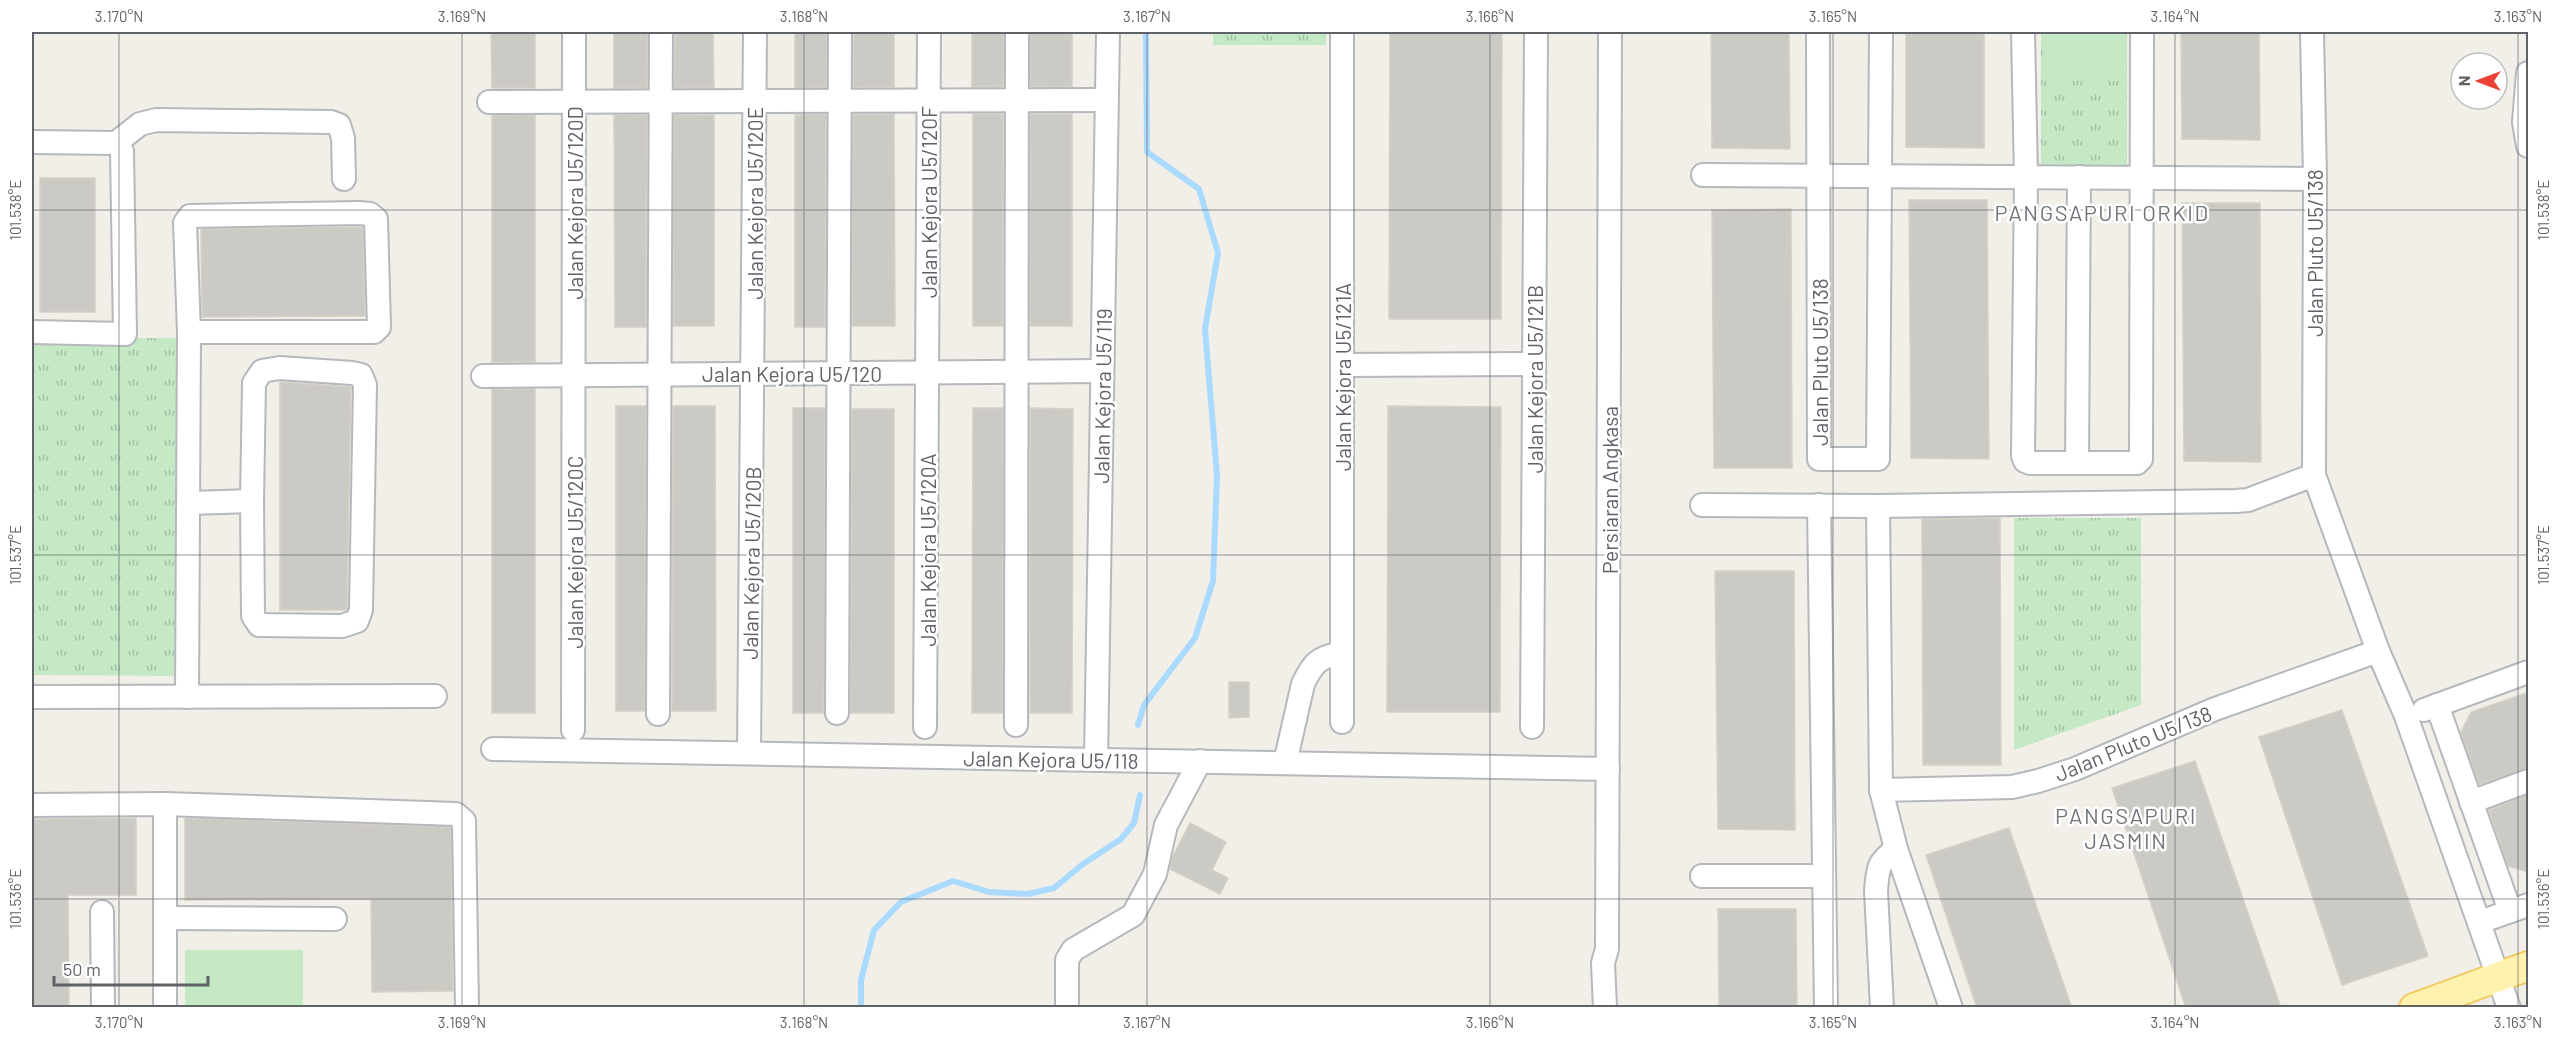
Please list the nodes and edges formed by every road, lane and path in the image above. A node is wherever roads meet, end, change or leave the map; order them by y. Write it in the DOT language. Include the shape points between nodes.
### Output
graph roads {
  1 [pos="574,32"];
  2 [pos="661,32"];
  3 [pos="755,32"];
  4 [pos="840,32"];
  5 [pos="929,32"];
  6 [pos="1017,32"];
  7 [pos="1108,32"];
  8 [pos="1342,32"];
  9 [pos="1536,32"];
  10 [pos="1610,32"];
  11 [pos="1818,32"];
  12 [pos="1881,32"];
  13 [pos="2024,32"];
  14 [pos="2142,32"];
  15 [pos="2312,32"];
  16 [pos="2529,73"];
  17 [pos="1017,100"];
  18 [pos="1106,100"];
  19 [pos="660,101"];
  20 [pos="755,101"];
  21 [pos="840,101"];
  22 [pos="928,101"];
  23 [pos="489,102"];
  24 [pos="574,102"];
  25 [pos="2527,103"];
  26 [pos="32,142"];
  27 [pos="116,144"];
  28 [pos="2529,146"];
  29 [pos="1703,175"];
  30 [pos="1819,176"];
  31 [pos="1880,176"];
  32 [pos="2026,177"];
  33 [pos="2079,177"];
  34 [pos="2143,178"];
  35 [pos="344,179"];
  36 [pos="2315,179"];
  37 [pos="32,332"];
  38 [pos="189,332"];
  39 [pos="1534,364"];
  40 [pos="1342,365"];
  41 [pos="1102,371"];
  42 [pos="928,372"];
  43 [pos="1017,372"];
  44 [pos="839,373"];
  45 [pos="659,374"];
  46 [pos="753,374"];
  47 [pos="574,375"];
  48 [pos="483,376"];
  49 [pos="2077,463"];
  50 [pos="2314,475"];
  51 [pos="252,501"];
  52 [pos="190,503"];
  53 [pos="1702,505"];
  54 [pos="1819,505"];
  55 [pos="1878,506"];
  56 [pos="2378,651"];
  57 [pos="1342,653"];
  58 [pos="2529,672"];
  59 [pos="435,696"];
  60 [pos="187,697"];
  61 [pos="32,698"];
  62 [pos="2437,705"];
  63 [pos="837,713"];
  64 [pos="658,714"];
  65 [pos="2406,716"];
  66 [pos="1342,722"];
  67 [pos="1016,725"];
  68 [pos="925,727"];
  69 [pos="1532,728"];
  70 [pos="573,730"];
  71 [pos="493,749"];
  72 [pos="748,753"];
  73 [pos="1096,759"];
  74 [pos="1200,761"];
  75 [pos="1285,763"];
  76 [pos="1608,769"];
  77 [pos="2529,782"];
  78 [pos="1881,790"];
  79 [pos="2471,802"];
  80 [pos="165,804"];
  81 [pos="32,805"];
  82 [pos="1896,849"];
  83 [pos="1702,876"];
  84 [pos="1824,876"];
  85 [pos="2519,908"];
  86 [pos="102,912"];
  87 [pos="165,918"];
  88 [pos="335,919"];
  89 [pos="2480,922"];
  90 [pos="1608,949"];
  91 [pos="2529,966"];
  92 [pos="2498,977"];
  93 [pos="103,1008"];
  94 [pos="165,1008"];
  95 [pos="467,1008"];
  96 [pos="1067,1008"];
  97 [pos="1605,1008"];
  98 [pos="1620,1008"];
  99 [pos="1826,1008"];
  100 [pos="1882,1008"];
  101 [pos="1951,1008"];
  102 [pos="2414,1008"];
  103 [pos="2509,1008"];
  1 -- 24 [label="street, Jalan Kejora U5/120D"];
  2 -- 19 [label="street"];
  3 -- 20 [label="street, Jalan Kejora U5/120E"];
  4 -- 21 [label="street"];
  5 -- 22 [label="street, Jalan Kejora U5/120F"];
  6 -- 17 [label="street"];
  7 -- 18 [label="street, Jalan Kejora U5/119"];
  8 -- 40 [label="street, Jalan Kejora U5/121A"];
  9 -- 39 [label="street, Jalan Kejora U5/121B"];
  10 -- 76 [label="street, Persiaran Angkasa"];
  11 -- 30 [label="street, Jalan Pluto U5/138"];
  12 -- 31 [label="street, Jalan Pluto U5/138"];
  13 -- 32 [label="street"];
  14 -- 34 [label="street"];
  15 -- 36 [label="street, Jalan Pluto U5/138"];
  16 -- 25 [label="street"];
  17 -- 18 [label="street"];
  17 -- 22 [label="street"];
  17 -- 43 [label="street"];
  18 -- 41 [label="street, Jalan Kejora U5/119"];
  19 -- 20 [label="street"];
  19 -- 24 [label="street"];
  19 -- 45 [label="street"];
  20 -- 21 [label="street"];
  20 -- 46 [label="street, Jalan Kejora U5/120E"];
  21 -- 22 [label="street"];
  21 -- 44 [label="street"];
  22 -- 42 [label="street, Jalan Kejora U5/120F"];
  23 -- 24 [label="street"];
  24 -- 47 [label="street, Jalan Kejora U5/120D"];
  25 -- 28 [label="street" via="2524,122"];
  26 -- 27 [label="street"];
  27 -- 35 [label="street" via="140,124 156,120 331,122 339,125 343,138"];
  27 -- 37 [label="street" via="122,151 125,334"];
  29 -- 30 [label="street"];
  30 -- 31 [label="street"];
  30 -- 31 [label="street, Jalan Pluto U5/138" via="1819,459 1878,459"];
  31 -- 32 [label="street"];
  32 -- 33 [label="street"];
  32 -- 49 [label="street" via="2023,456 2030,463"];
  33 -- 34 [label="street"];
  33 -- 49 [label="street"];
  34 -- 36 [label="street"];
  34 -- 49 [label="street" via="2141,459 2137,463"];
  36 -- 50 [label="street, Jalan Pluto U5/138"];
  38 -- 38 [label="street" via="374,332 379,327 376,219 359,213 190,216 185,223"];
  38 -- 52 [label="street"];
  39 -- 40 [label="street"];
  39 -- 69 [label="street, Jalan Kejora U5/121B"];
  40 -- 57 [label="street, Jalan Kejora U5/121A"];
  41 -- 43 [label="street, Jalan Kejora U5/120"];
  41 -- 73 [label="street, Jalan Kejora U5/119"];
  42 -- 43 [label="street, Jalan Kejora U5/120"];
  42 -- 44 [label="street, Jalan Kejora U5/120"];
  42 -- 68 [label="street, Jalan Kejora U5/120A"];
  43 -- 67 [label="street"];
  44 -- 46 [label="street, Jalan Kejora U5/120"];
  44 -- 63 [label="street"];
  45 -- 46 [label="street, Jalan Kejora U5/120"];
  45 -- 47 [label="street, Jalan Kejora U5/120"];
  45 -- 64 [label="street"];
  46 -- 72 [label="street, Jalan Kejora U5/120B"];
  47 -- 48 [label="street, Jalan Kejora U5/120"];
  47 -- 70 [label="street, Jalan Kejora U5/120C"];
  50 -- 55 [label="street" via="2248,500"];
  50 -- 56 [label="street, Jalan Pluto U5/138"];
  51 -- 51 [label="street" via="253,615 259,626 342,626 357,621 361,610 365,385 361,375 279,368 262,371 254,383"];
  51 -- 52 [label="street"];
  52 -- 60 [label="street"];
  53 -- 54 [label="street"];
  54 -- 55 [label="street"];
  54 -- 84 [label="street"];
  55 -- 78 [label="street"];
  56 -- 65 [label="street, Jalan Pluto U5/138"];
  56 -- 78 [label="street, Jalan Pluto U5/138" via="2215,709 2038,781 2012,787"];
  57 -- 66 [label="street, Jalan Kejora U5/121A"];
  57 -- 75 [label="street" via="1323,657 1308,673"];
  58 -- 62 [label="street"];
  59 -- 60 [label="street"];
  60 -- 61 [label="street"];
  62 -- 65 [label="street"];
  62 -- 79 [label="street"];
  65 -- 89 [label="street, Jalan Pluto U5/138"];
  71 -- 72 [label="street, Jalan Kejora U5/118"];
  72 -- 73 [label="street, Jalan Kejora U5/118"];
  73 -- 74 [label="street, Jalan Kejora U5/118"];
  74 -- 75 [label="street, Jalan Kejora U5/118"];
  74 -- 96 [label="street" via="1166,825 1155,874 1133,915 1073,950 1067,960"];
  75 -- 76 [label="street, Jalan Kejora U5/118"];
  76 -- 90 [label="street, Persiaran Angkasa"];
  77 -- 79 [label="street"];
  78 -- 82 [label="street"];
  79 -- 85 [label="street"];
  80 -- 81 [label="street"];
  80 -- 87 [label="street"];
  80 -- 95 [label="street" via="456,814 464,821"];
  82 -- 100 [label="street" via="1881,860 1877,873"];
  82 -- 101 [label="street"];
  83 -- 84 [label="street"];
  84 -- 99 [label="street"];
  85 -- 89 [label="street"];
  86 -- 93 [label="street"];
  87 -- 88 [label="street"];
  87 -- 94 [label="street"];
  89 -- 92 [label="street, Jalan Pluto U5/138"];
  90 -- 97 [label="street, Persiaran Angkasa" via="1603,963"];
  90 -- 98 [label="street, Persiaran Angkasa" via="1618,960"];
  91 -- 92 [label="main road"];
  92 -- 102 [label="main road"];
  92 -- 103 [label="street, Jalan Pluto U5/138"];
}
